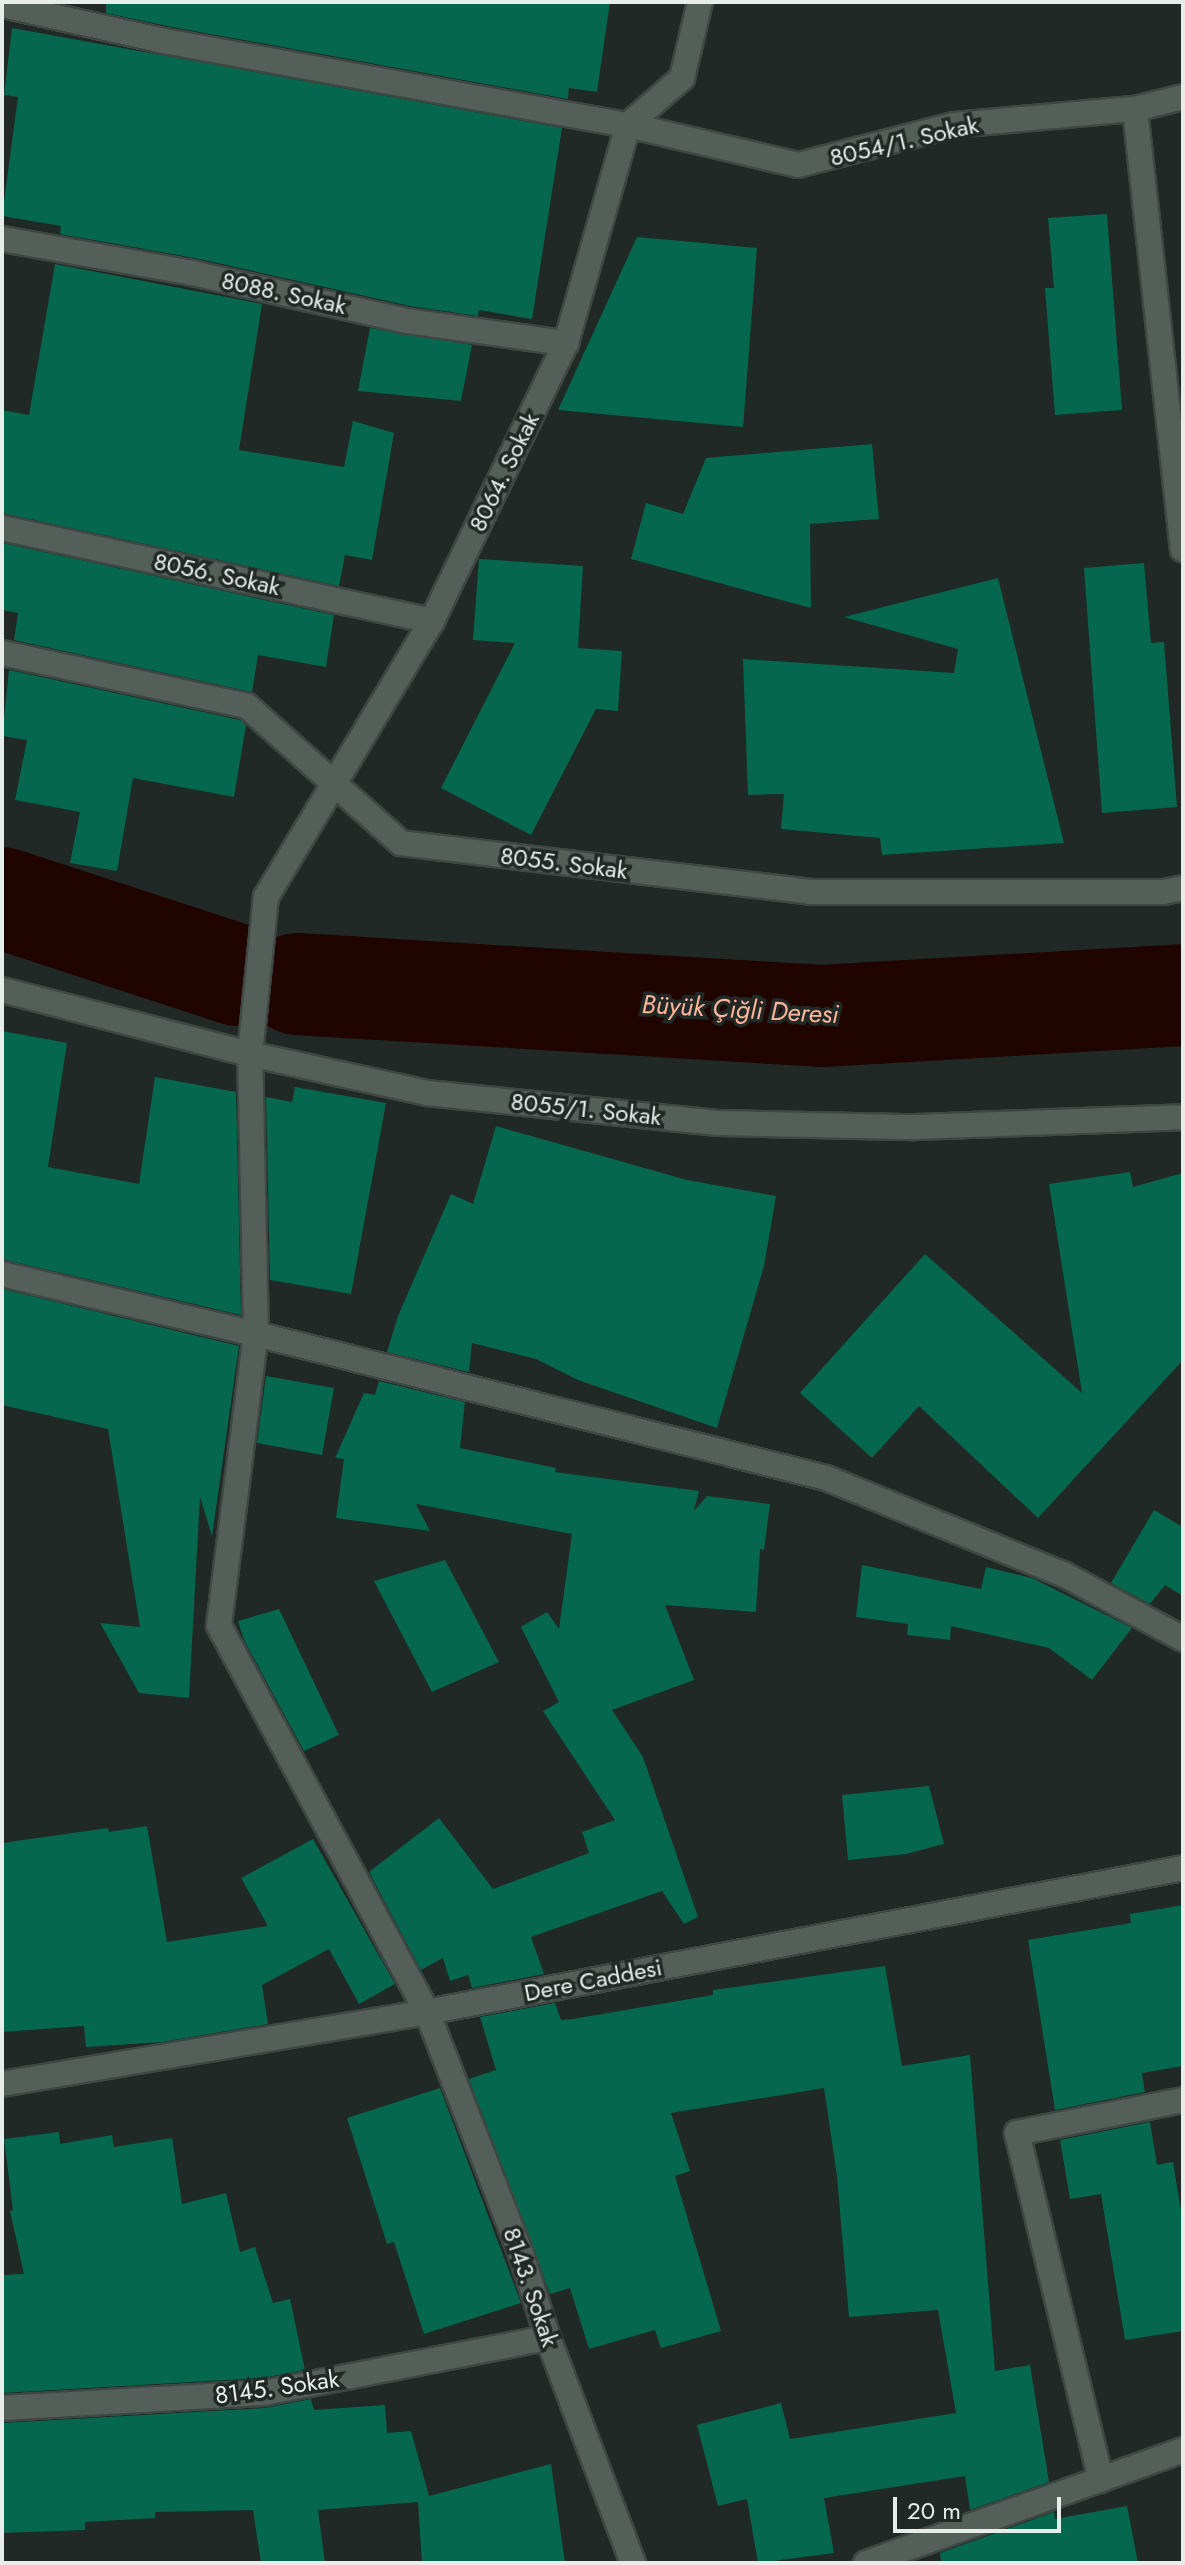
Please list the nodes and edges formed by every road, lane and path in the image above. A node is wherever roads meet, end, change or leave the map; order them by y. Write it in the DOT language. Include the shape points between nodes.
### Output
graph roads {
  1 [pos="700,2"];
  2 [pos="2,5"];
  3 [pos="1183,97"];
  4 [pos="1135,109"];
  5 [pos="628,125"];
  6 [pos="2,239"];
  7 [pos="566,343"];
  8 [pos="2,528"];
  9 [pos="1183,549"];
  10 [pos="432,621"];
  11 [pos="2,653"];
  12 [pos="336,783"];
  13 [pos="1183,888"];
  14 [pos="2,990"];
  15 [pos="251,1044"];
  16 [pos="1183,1117"];
  17 [pos="2,1274"];
  18 [pos="256,1334"];
  19 [pos="1183,1639"];
  20 [pos="1183,1868"];
  21 [pos="427,2012"];
  22 [pos="2,2084"];
  23 [pos="1183,2100"];
  24 [pos="548,2338"];
  25 [pos="2,2408"];
  26 [pos="1183,2450"];
  27 [pos="1101,2480"];
  28 [pos="633,2563"];
  29 [pos="866,2563"];
  1 -- 5 [label="street" via="682,78"];
  2 -- 5 [label="street, 8054/1. Sokak" via="164,41"];
  3 -- 4 [label="street, 8054/1. Sokak"];
  4 -- 5 [label="street, 8054/1. Sokak" via="954,125 798,165"];
  4 -- 9 [label="street"];
  5 -- 7 [label="street, 8064. Sokak"];
  6 -- 7 [label="street, 8088. Sokak" via="192,273 407,321"];
  7 -- 10 [label="street, 8064. Sokak"];
  8 -- 10 [label="street, 8056. Sokak"];
  10 -- 12 [label="street, 8064. Sokak"];
  11 -- 12 [label="street, 8055. Sokak" via="247,706"];
  12 -- 13 [label="street, 8055. Sokak" via="401,843 810,892"];
  12 -- 15 [label="street, 8064. Sokak" via="266,897"];
  14 -- 15 [label="street, 8055/1. Sokak"];
  15 -- 16 [label="street, 8055/1. Sokak" via="427,1093 717,1123 915,1127"];
  15 -- 18 [label="street, 8064. Sokak"];
  17 -- 18 [label="street"];
  18 -- 19 [label="street" via="826,1478 1063,1574"];
  18 -- 21 [label="street, 8143. Sokak" via="219,1625"];
  20 -- 21 [label="street, Dere Caddesi"];
  21 -- 22 [label="street, Dere Caddesi"];
  21 -- 24 [label="street, 8143. Sokak"];
  23 -- 27 [label="street" via="1017,2133"];
  24 -- 25 [label="street, 8145. Sokak" via="264,2393"];
  24 -- 28 [label="street, 8143. Sokak"];
  26 -- 27 [label="street"];
  27 -- 29 [label="street"];
}
